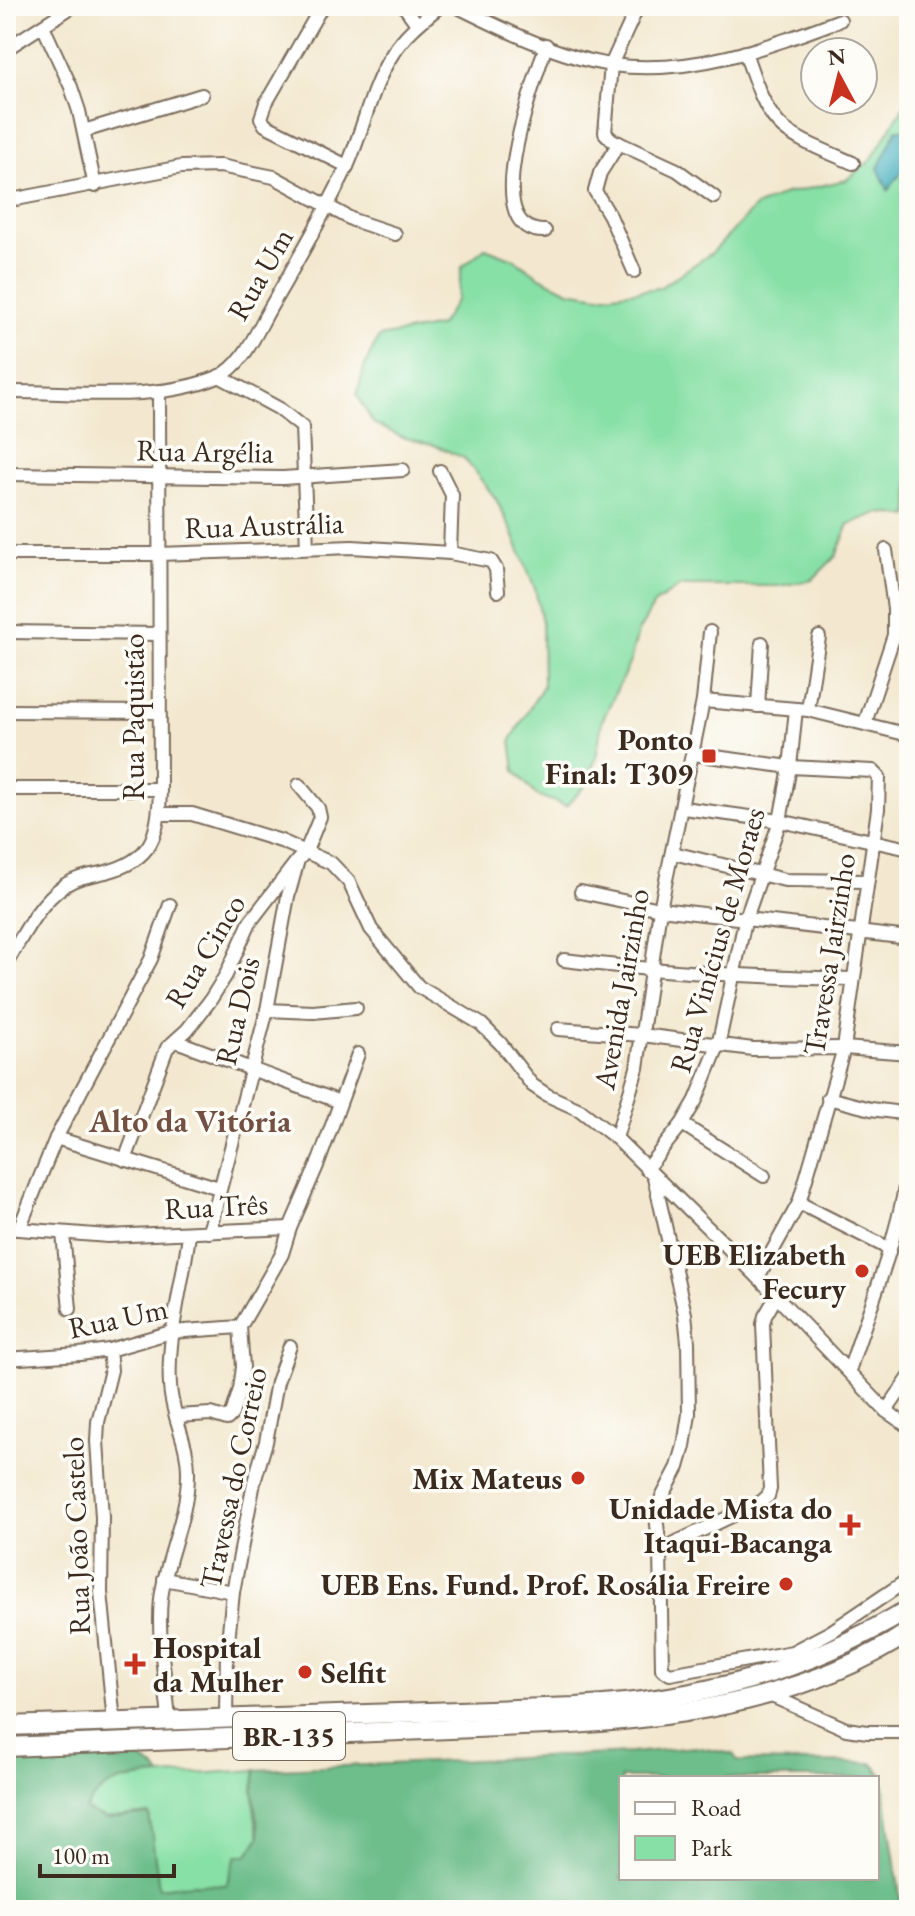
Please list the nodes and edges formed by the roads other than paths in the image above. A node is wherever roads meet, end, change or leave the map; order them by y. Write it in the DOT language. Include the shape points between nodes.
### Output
graph roads {
  1 [pos="73,6"];
  2 [pos="322,6"];
  3 [pos="404,6"];
  4 [pos="440,6"];
  5 [pos="456,6"];
  6 [pos="638,6"];
  7 [pos="840,20"];
  8 [pos="417,24"];
  9 [pos="43,26"];
  10 [pos="546,45"];
  11 [pos="6,49"];
  12 [pos="745,52"];
  13 [pos="611,65"];
  14 [pos="202,95"];
  15 [pos="84,131"];
  16 [pos="619,143"];
  17 [pos="853,163"];
  18 [pos="347,166"];
  19 [pos="95,186"];
  20 [pos="714,197"];
  21 [pos="6,201"];
  22 [pos="328,207"];
  23 [pos="545,231"];
  24 [pos="395,234"];
  25 [pos="634,271"];
  26 [pos="219,376"];
  27 [pos="159,391"];
  28 [pos="6,392"];
  29 [pos="403,470"];
  30 [pos="440,471"];
  31 [pos="6,474"];
  32 [pos="158,477"];
  33 [pos="303,477"];
  34 [pos="307,548"];
  35 [pos="886,550"];
  36 [pos="450,553"];
  37 [pos="6,554"];
  38 [pos="159,554"];
  39 [pos="498,591"];
  40 [pos="6,632"];
  41 [pos="710,632"];
  42 [pos="159,634"];
  43 [pos="819,637"];
  44 [pos="762,643"];
  45 [pos="703,701"];
  46 [pos="758,706"];
  47 [pos="802,710"];
  48 [pos="6,711"];
  49 [pos="158,712"];
  50 [pos="865,723"];
  51 [pos="909,735"];
  52 [pos="693,754"];
  53 [pos="790,767"];
  54 [pos="299,785"];
  55 [pos="6,789"];
  56 [pos="160,789"];
  57 [pos="683,808"];
  58 [pos="159,814"];
  59 [pos="780,821"];
  60 [pos="873,841"];
  61 [pos="909,849"];
  62 [pos="673,853"];
  63 [pos="302,855"];
  64 [pos="759,875"];
  65 [pos="866,881"];
  66 [pos="581,892"];
  67 [pos="170,905"];
  68 [pos="660,909"];
  69 [pos="745,921"];
  70 [pos="860,933"];
  71 [pos="909,938"];
  72 [pos="564,960"];
  73 [pos="6,964"];
  74 [pos="651,970"];
  75 [pos="733,976"];
  76 [pos="853,979"];
  77 [pos="356,1008"];
  78 [pos="267,1010"];
  79 [pos="558,1029"];
  80 [pos="642,1035"];
  81 [pos="176,1041"];
  82 [pos="718,1046"];
  83 [pos="844,1048"];
  84 [pos="909,1053"];
  85 [pos="358,1054"];
  86 [pos="250,1070"];
  87 [pos="828,1098"];
  88 [pos="340,1102"];
  89 [pos="909,1114"];
  90 [pos="682,1124"];
  91 [pos="56,1138"];
  92 [pos="616,1138"];
  93 [pos="125,1160"];
  94 [pos="909,1160"];
  95 [pos="650,1173"];
  96 [pos="764,1176"];
  97 [pos="219,1188"];
  98 [pos="799,1203"];
  99 [pos="13,1228"];
  100 [pos="290,1228"];
  101 [pos="209,1232"];
  102 [pos="63,1233"];
  103 [pos="189,1234"];
  104 [pos="890,1249"];
  105 [pos="758,1277"];
  106 [pos="776,1297"];
  107 [pos="70,1309"];
  108 [pos="240,1327"];
  109 [pos="171,1332"];
  110 [pos="290,1346"];
  111 [pos="109,1350"];
  112 [pos="6,1359"];
  113 [pos="849,1371"];
  114 [pos="909,1378"];
  115 [pos="886,1411"];
  116 [pos="176,1416"];
  117 [pos="909,1427"];
  118 [pos="660,1550"];
  119 [pos="164,1579"];
  120 [pos="909,1579"];
  121 [pos="233,1592"];
  122 [pos="909,1609"];
  123 [pos="909,1632"];
  124 [pos="792,1652"];
  125 [pos="776,1672"];
  126 [pos="767,1694"];
  127 [pos="432,1711"];
  128 [pos="356,1713"];
  129 [pos="226,1718"];
  130 [pos="169,1720"];
  131 [pos="114,1722"];
  132 [pos="6,1726"];
  133 [pos="388,1732"];
  134 [pos="909,1732"];
  135 [pos="311,1735"];
  136 [pos="6,1747"];
  1 -- 9 [label="street"];
  2 -- 18 [label="street" via="261,118 265,125"];
  3 -- 8 [label="street"];
  4 -- 8 [label="street, Rua Um"];
  5 -- 10 [label="street"];
  6 -- 13 [label="street"];
  7 -- 12 [label="street"];
  8 -- 18 [label="street, Rua Um" via="385,66"];
  9 -- 11 [label="street"];
  9 -- 15 [label="street"];
  10 -- 13 [label="street"];
  10 -- 23 [label="street" via="511,171 512,196 522,224"];
  12 -- 13 [label="street" via="654,67"];
  12 -- 17 [label="street" via="773,120 798,139"];
  13 -- 16 [label="street" via="604,130"];
  14 -- 15 [label="street"];
  15 -- 19 [label="street"];
  16 -- 20 [label="street" via="677,170"];
  16 -- 25 [label="street" via="595,191"];
  18 -- 22 [label="street, Rua Um"];
  19 -- 21 [label="street"];
  19 -- 22 [label="street" via="181,167 220,166 274,177"];
  22 -- 24 [label="street"];
  22 -- 26 [label="street, Rua Um" via="247,349"];
  26 -- 27 [label="street, Rua Um"];
  26 -- 33 [label="street" via="301,426"];
  27 -- 28 [label="street, Rua Um"];
  27 -- 32 [label="street, Rua Paquistão"];
  29 -- 33 [label="street, Rua Argélia"];
  30 -- 36 [label="street" via="452,495"];
  31 -- 32 [label="street, Rua Argélia"];
  32 -- 33 [label="street, Rua Argélia"];
  32 -- 38 [label="street, Rua Paquistão"];
  33 -- 34 [label="street"];
  34 -- 36 [label="street, Rua Austrália"];
  34 -- 38 [label="street, Rua Austrália"];
  35 -- 50 [label="street" via="894,635"];
  36 -- 39 [label="street, Rua Austrália" via="491,561"];
  37 -- 38 [label="street, Rua Austrália"];
  38 -- 42 [label="street, Rua Paquistão"];
  40 -- 42 [label="street"];
  41 -- 45 [label="street, Avenida Jairzinho"];
  42 -- 49 [label="street, Rua Paquistão"];
  43 -- 47 [label="street, Rua Vinícius de Moraes"];
  44 -- 46 [label="street"];
  45 -- 46 [label="street"];
  45 -- 52 [label="street, Avenida Jairzinho"];
  46 -- 47 [label="street"];
  47 -- 50 [label="street"];
  47 -- 53 [label="street, Rua Vinícius de Moraes"];
  48 -- 49 [label="street"];
  49 -- 56 [label="street, Rua Paquistão"];
  50 -- 51 [label="street"];
  52 -- 53 [label="street"];
  52 -- 57 [label="street, Avenida Jairzinho"];
  53 -- 59 [label="street, Rua Vinícius de Moraes"];
  53 -- 60 [label="street, Travessa Jairzinho" via="877,773"];
  54 -- 63 [label="street" via="320,817"];
  55 -- 56 [label="street"];
  56 -- 58 [label="street, Rua Paquistão"];
  57 -- 59 [label="street"];
  57 -- 62 [label="street, Avenida Jairzinho"];
  58 -- 63 [label="street" via="192,814 281,841"];
  58 -- 73 [label="street, Rua Paquistão" via="152,841 140,858 63,886 38,913"];
  59 -- 60 [label="street"];
  59 -- 64 [label="street, Rua Vinícius de Moraes"];
  60 -- 61 [label="street"];
  60 -- 65 [label="street, Travessa Jairzinho"];
  62 -- 64 [label="street"];
  62 -- 68 [label="street, Avenida Jairzinho"];
  63 -- 78 [label="street, Rua Dois"];
  63 -- 81 [label="street, Rua Cinco" via="250,922 218,989"];
  63 -- 92 [label="street" via="331,863 345,876 371,929 419,987 481,1024 532,1085 580,1110"];
  64 -- 65 [label="street"];
  64 -- 69 [label="street, Rua Vinícius de Moraes"];
  65 -- 70 [label="street, Travessa Jairzinho"];
  66 -- 68 [label="street"];
  67 -- 91 [label="street" via="151,959"];
  68 -- 69 [label="street"];
  68 -- 74 [label="street, Avenida Jairzinho"];
  69 -- 70 [label="street"];
  69 -- 75 [label="street, Rua Vinícius de Moraes"];
  70 -- 71 [label="street"];
  70 -- 76 [label="street, Travessa Jairzinho"];
  72 -- 74 [label="street"];
  74 -- 75 [label="street"];
  74 -- 80 [label="street, Avenida Jairzinho"];
  75 -- 76 [label="street"];
  75 -- 82 [label="street, Rua Vinícius de Moraes"];
  76 -- 83 [label="street, Travessa Jairzinho"];
  77 -- 78 [label="street"];
  78 -- 86 [label="street, Rua Dois"];
  79 -- 80 [label="street"];
  80 -- 82 [label="street"];
  80 -- 92 [label="street, Avenida Jairzinho"];
  81 -- 86 [label="street"];
  81 -- 93 [label="street, Rua Cinco" via="164,1055"];
  82 -- 83 [label="street"];
  82 -- 90 [label="street, Rua Vinícius de Moraes"];
  83 -- 84 [label="street"];
  83 -- 87 [label="street, Travessa Jairzinho"];
  85 -- 88 [label="street, Rua Três"];
  86 -- 88 [label="street"];
  86 -- 97 [label="street, Rua Dois"];
  87 -- 89 [label="street"];
  87 -- 98 [label="street, Travessa Jairzinho"];
  88 -- 100 [label="street, Rua Três"];
  90 -- 95 [label="street, Rua Vinícius de Moraes"];
  90 -- 96 [label="street"];
  91 -- 93 [label="street"];
  91 -- 99 [label="street"];
  92 -- 95 [label="street"];
  93 -- 97 [label="street"];
  94 -- 104 [label="street"];
  95 -- 105 [label="street"];
  95 -- 118 [label="street" via="685,1314 689,1414 678,1467 658,1505"];
  97 -- 101 [label="street, Rua Dois"];
  98 -- 104 [label="street"];
  98 -- 105 [label="street, Travessa Jairzinho"];
  99 -- 102 [label="street, Rua Três"];
  100 -- 101 [label="street, Rua Três"];
  100 -- 108 [label="street" via="282,1254"];
  101 -- 103 [label="street, Rua Três"];
  102 -- 103 [label="street, Rua Três"];
  102 -- 107 [label="street"];
  103 -- 109 [label="street"];
  104 -- 113 [label="street"];
  105 -- 106 [label="street"];
  106 -- 113 [label="street"];
  106 -- 118 [label="street" via="763,1324 768,1496"];
  108 -- 109 [label="street, Rua Um"];
  108 -- 116 [label="street" via="243,1367 230,1418"];
  109 -- 111 [label="street, Rua Um"];
  109 -- 116 [label="street" via="170,1388"];
  110 -- 121 [label="street, Travessa do Correio" via="277,1382"];
  111 -- 112 [label="street, Rua Um"];
  111 -- 131 [label="street, Rua João Castelo" via="111,1370 97,1441 101,1592"];
  113 -- 115 [label="street"];
  114 -- 115 [label="street"];
  115 -- 117 [label="street"];
  116 -- 119 [label="street" via="188,1462 188,1486"];
  118 -- 124 [label="street" via="665,1672"];
  119 -- 121 [label="street"];
  119 -- 130 [label="street" via="161,1613"];
  120 -- 124 [label="street"];
  121 -- 129 [label="street, Travessa do Correio"];
  122 -- 125 [label="highway, BR-135" via="853,1642"];
  123 -- 126 [label="highway, BR-135" via="836,1670"];
  124 -- 125 [label="highway"];
  125 -- 127 [label="highway, BR-135" via="641,1701"];
  126 -- 133 [label="highway, BR-135" via="611,1722"];
  126 -- 134 [label="street" via="846,1729"];
  127 -- 128 [label="highway, BR-135"];
  127 -- 133 [label="highway" via="390,1719"];
  128 -- 129 [label="highway, BR-135"];
  128 -- 135 [label="highway" via="354,1726"];
  129 -- 130 [label="highway, BR-135"];
  130 -- 131 [label="highway, BR-135"];
  131 -- 132 [label="highway, BR-135"];
  133 -- 135 [label="highway, BR-135"];
  135 -- 136 [label="highway, BR-135"];
}
